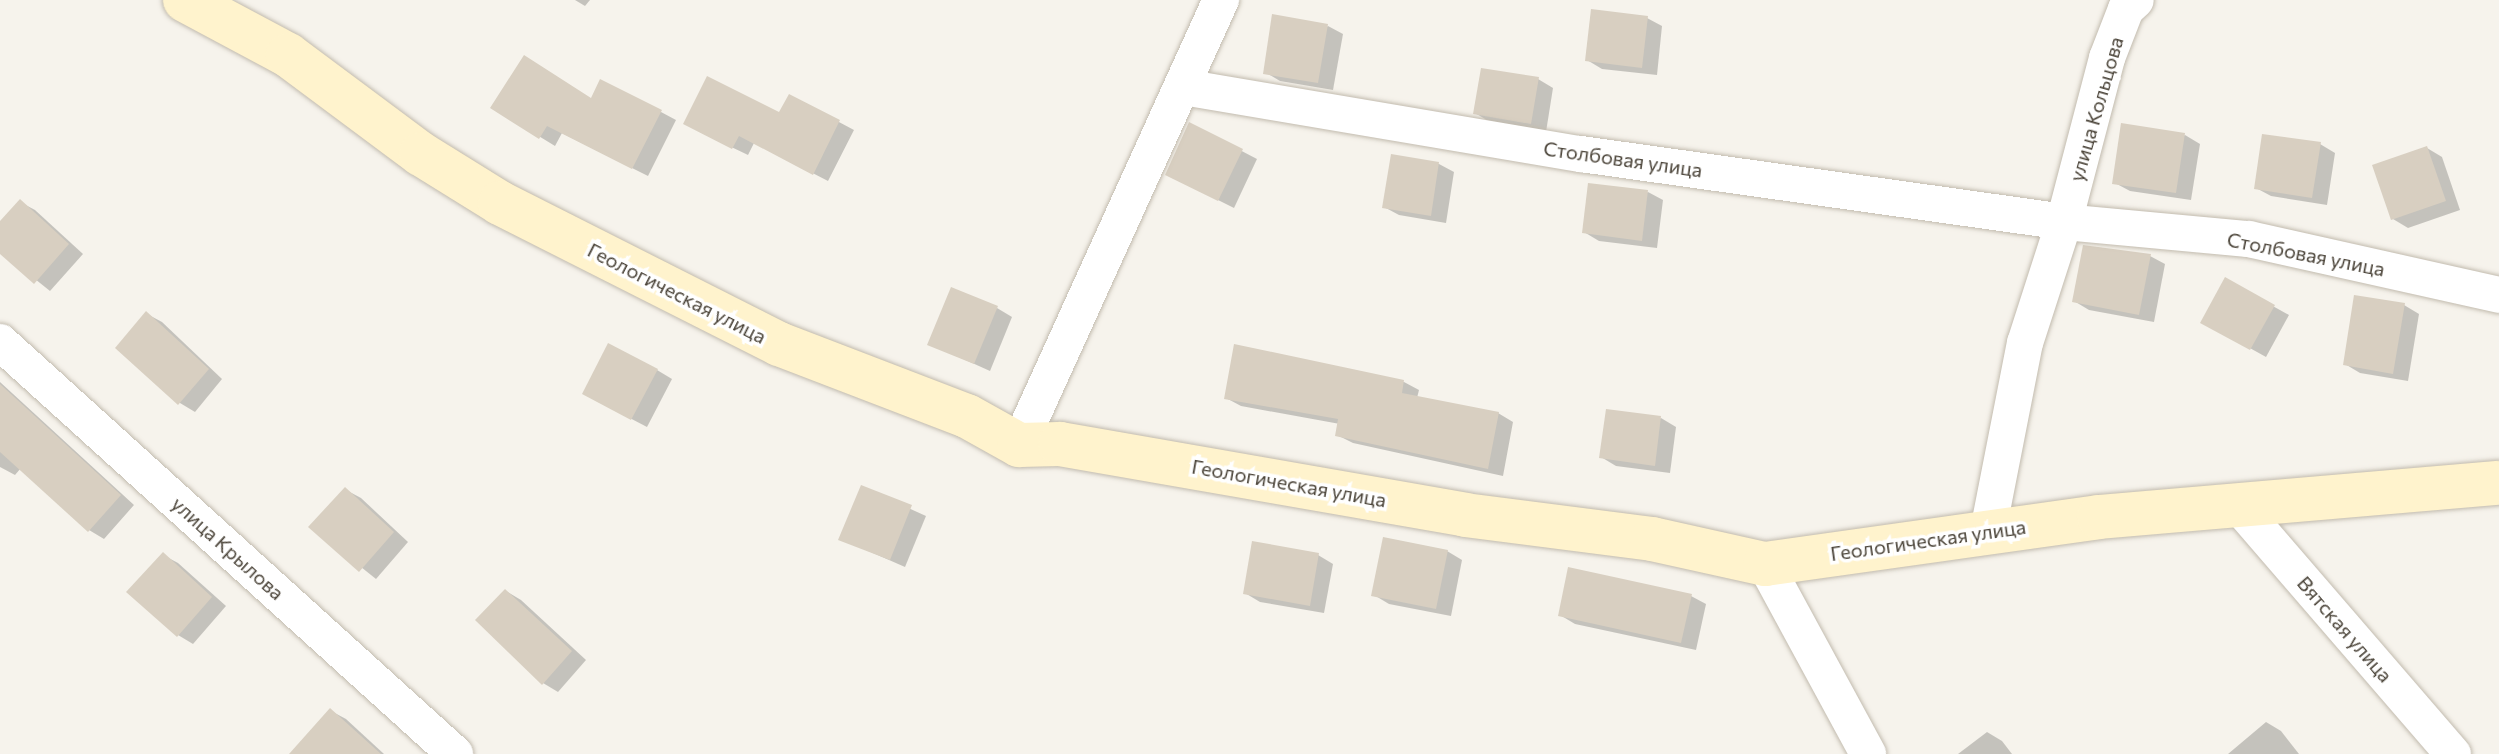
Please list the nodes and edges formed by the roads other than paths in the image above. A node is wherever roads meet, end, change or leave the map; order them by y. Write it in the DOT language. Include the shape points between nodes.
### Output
graph roads {
  1 [pos="185,0"];
  2 [pos="1221,0"];
  3 [pos="2136,0"];
  4 [pos="1183,87"];
  5 [pos="2064,222"];
  6 [pos="2499,295"];
  7 [pos="0,342"];
  8 [pos="1019,445"];
  9 [pos="2499,483"];
  10 [pos="2238,505"];
  11 [pos="1988,531"];
  12 [pos="1765,564"];
  13 [pos="455,754"];
  14 [pos="1868,754"];
  15 [pos="2453,754"];
  1 -- 8 [label="street, Геологическая улица" via="288,55 421,154 500,203 779,344 967,416"];
  2 -- 4 [label="street"];
  3 -- 5 [label="street, улица Кольцова" via="2126,9 2107,58"];
  4 -- 5 [label="street, Столбовая улица" via="1581,154"];
  4 -- 8 [label="street"];
  5 -- 6 [label="street, Столбовая улица" via="2249,239"];
  5 -- 11 [label="street" via="2025,343"];
  7 -- 13 [label="street, улица Крылова"];
  8 -- 12 [label="street, Геологическая улица" via="1074,446 1465,515 1652,539"];
  9 -- 10 [label="street, Геологическая улица"];
  10 -- 11 [label="street, Геологическая улица"];
  10 -- 15 [label="street, Вятская улица"];
  11 -- 12 [label="street, Геологическая улица"];
  12 -- 14 [label="street"];
}
